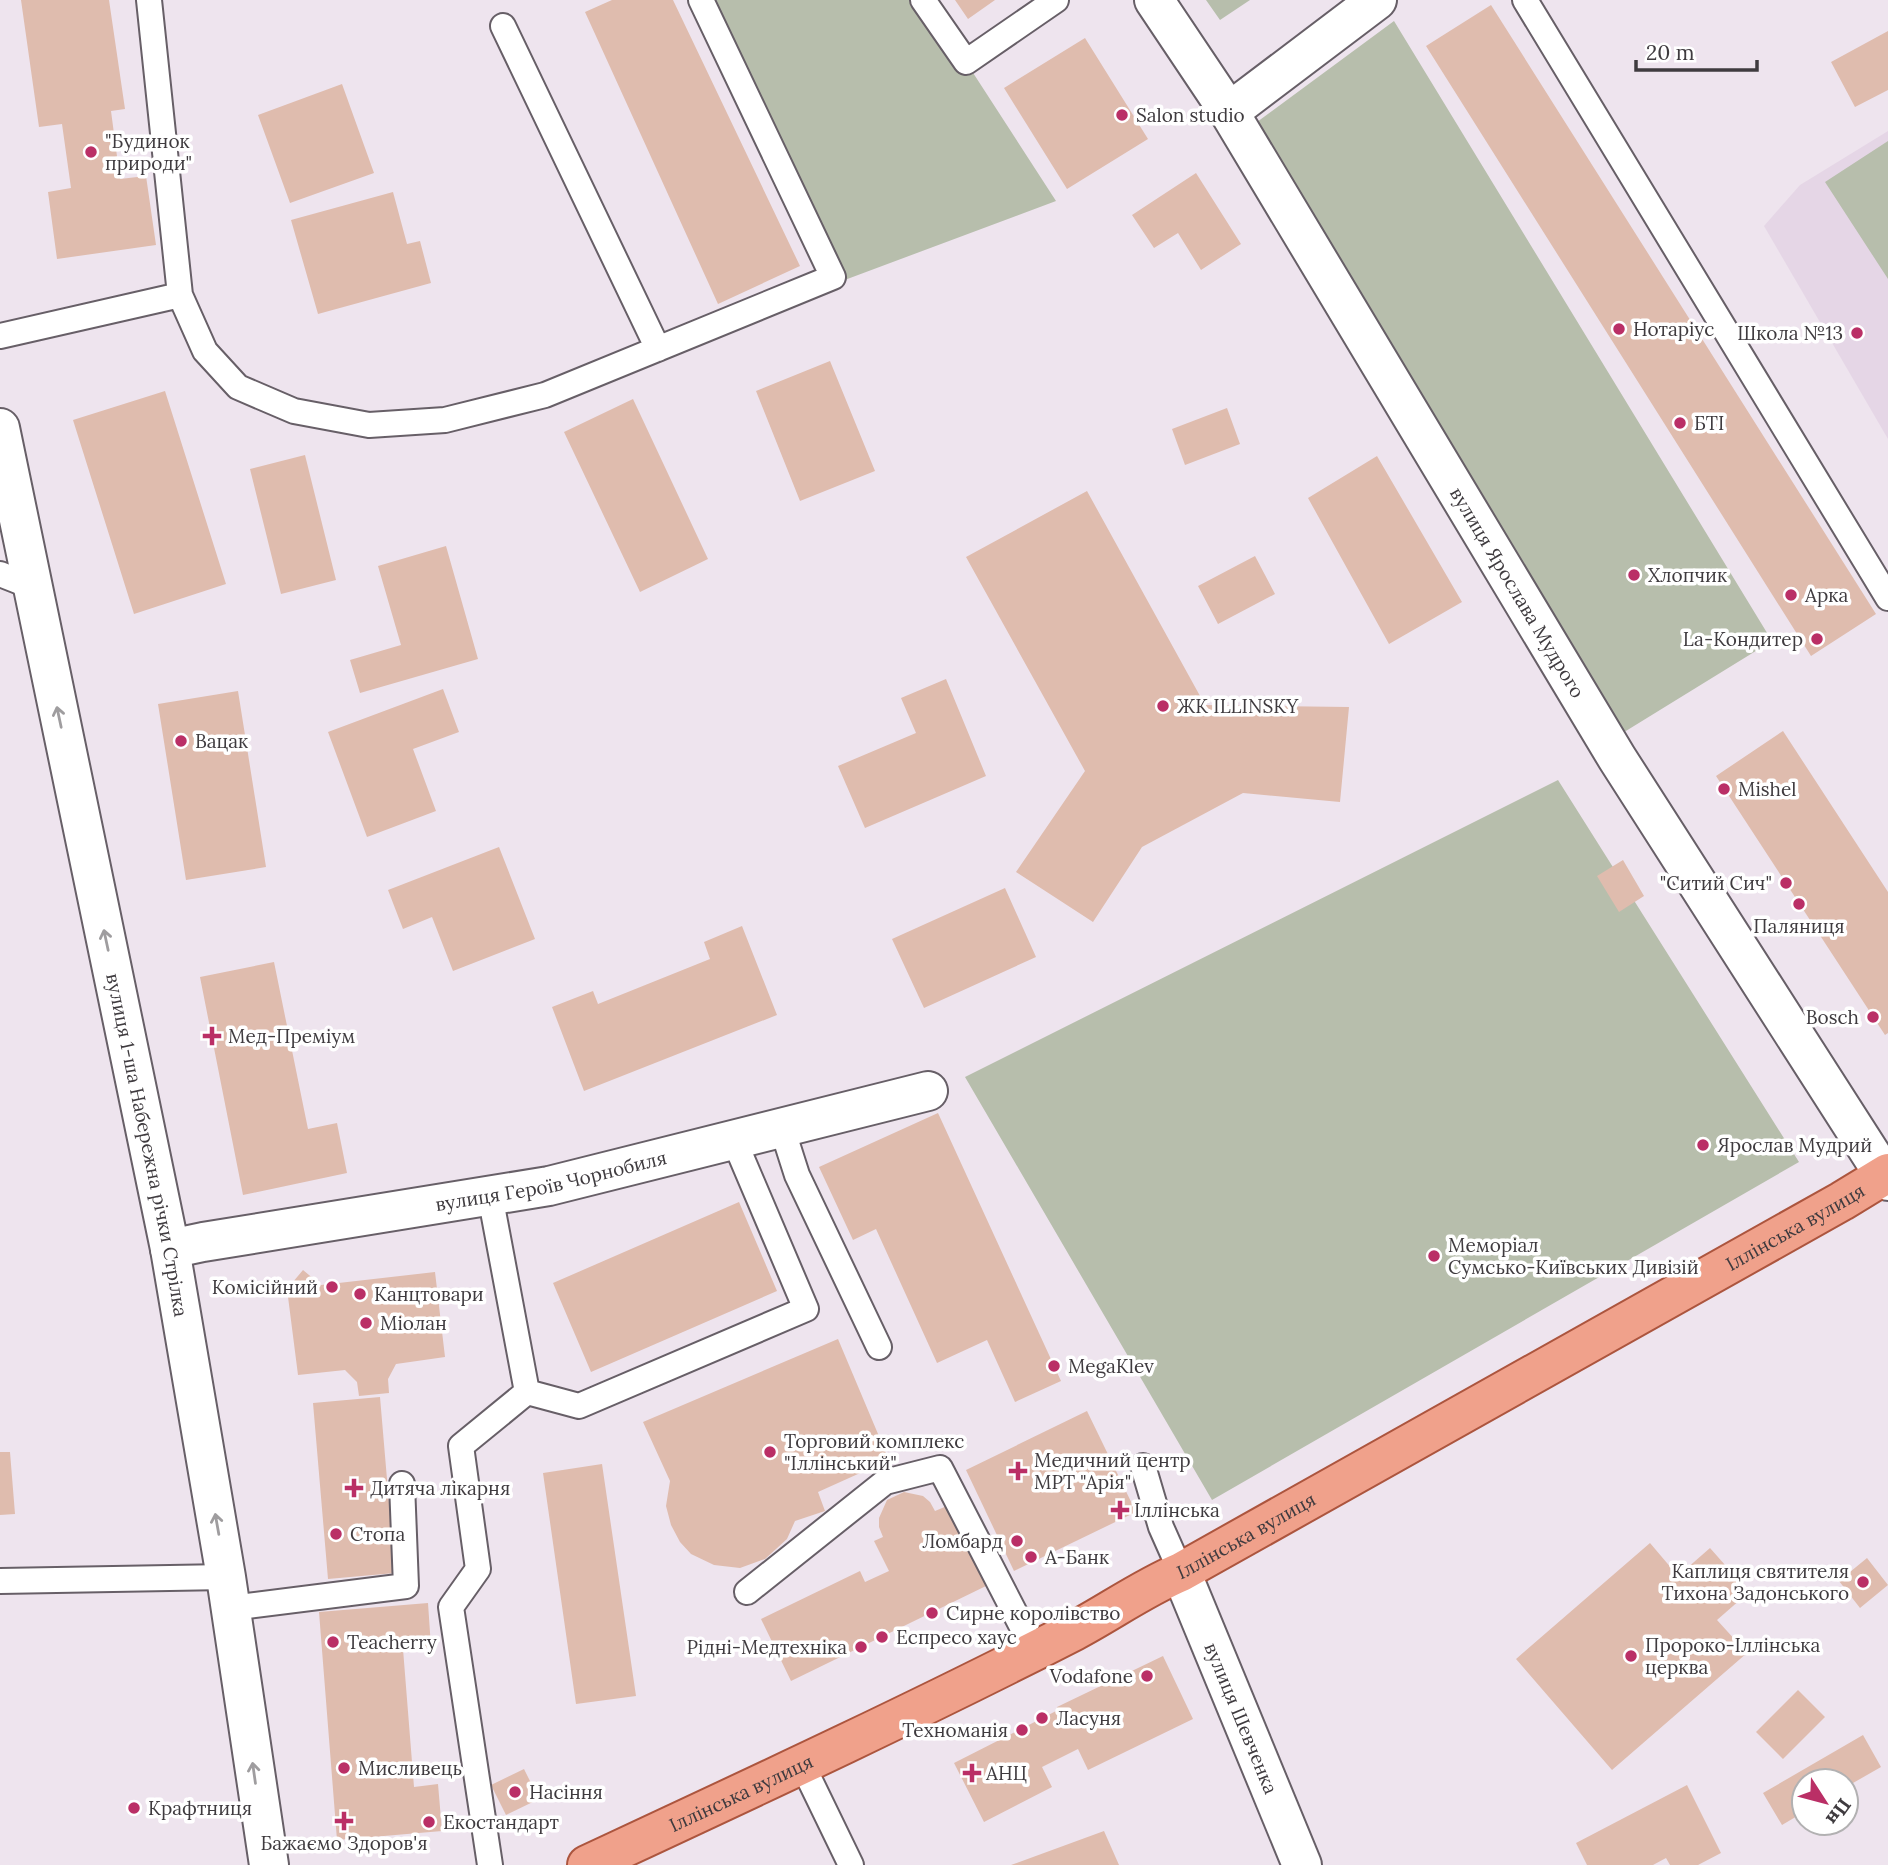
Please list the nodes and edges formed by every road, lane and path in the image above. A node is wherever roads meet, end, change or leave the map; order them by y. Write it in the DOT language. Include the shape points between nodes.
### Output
graph roads {
  1 [pos="149,0"];
  2 [pos="701,0"];
  3 [pos="923,0"];
  4 [pos="1056,0"];
  5 [pos="1154,0"];
  6 [pos="1377,0"];
  7 [pos="1525,0"];
  8 [pos="503,26"];
  9 [pos="1229,112"];
  10 [pos="180,295"];
  11 [pos="0,336"];
  12 [pos="657,349"];
  13 [pos="0,428"];
  14 [pos="16,581"];
  15 [pos="1888,598"];
  16 [pos="928,1091"];
  17 [pos="782,1128"];
  18 [pos="734,1140"];
  19 [pos="1887,1176"];
  20 [pos="490,1195"];
  21 [pos="170,1250"];
  22 [pos="878,1348"];
  23 [pos="527,1392"];
  24 [pos="1143,1466"];
  25 [pos="402,1484"];
  26 [pos="1181,1572"];
  27 [pos="0,1581"];
  28 [pos="228,1592"];
  29 [pos="747,1592"];
  30 [pos="1034,1650"];
  31 [pos="802,1763"];
  32 [pos="269,1865"];
  33 [pos="489,1865"];
  34 [pos="587,1865"];
  35 [pos="851,1865"];
  36 [pos="1302,1865"];
  1 -- 10 [label="lane"];
  2 -- 12 [label="lane" via="833,277"];
  3 -- 4 [label="lane" via="966,62"];
  5 -- 9 [label="street, вулиця Ярослава Мудрого"];
  6 -- 9 [label="street"];
  7 -- 15 [label="lane"];
  8 -- 12 [label="lane"];
  9 -- 19 [label="street, вулиця Ярослава Мудрого" via="1617,758"];
  10 -- 11 [label="lane"];
  10 -- 12 [label="lane" via="205,351 238,387 294,411 369,425 445,420 545,395"];
  13 -- 14 [label="street, вулиця 1-ша Набережна річки Стрілка"];
  21 -- 14 [label="street, вулиця 1-ша Набережна річки Стрілка, one-way"];
  16 -- 17 [label="street, вулиця Героїв Чорнобиля"];
  17 -- 18 [label="street, вулиця Героїв Чорнобиля"];
  17 -- 22 [label="lane" via="797,1175"];
  18 -- 20 [label="street, вулиця Героїв Чорнобиля" via="549,1186"];
  18 -- 23 [label="lane" via="806,1309 579,1406"];
  19 -- 26 [label="main road, Іллінська вулиця"];
  20 -- 21 [label="street, вулиця Героїв Чорнобиля"];
  20 -- 23 [label="lane"];
  28 -- 21 [label="street, вулиця 1-ша Набережна річки Стрілка, one-way"];
  23 -- 33 [label="lane" via="461,1446 478,1569 451,1607"];
  24 -- 26 [label="lane" via="1161,1527"];
  25 -- 28 [label="lane" via="406,1586"];
  26 -- 30 [label="main road, Іллінська вулиця"];
  26 -- 36 [label="street, вулиця Шевченка"];
  27 -- 28 [label="lane"];
  32 -- 28 [label="street, вулиця 1-ша Набережна річки Стрілка, one-way"];
  29 -- 30 [label="lane" via="885,1482 940,1468"];
  30 -- 31 [label="main road, Іллінська вулиця"];
  31 -- 34 [label="main road, Іллінська вулиця"];
  31 -- 35 [label="lane"];
}
